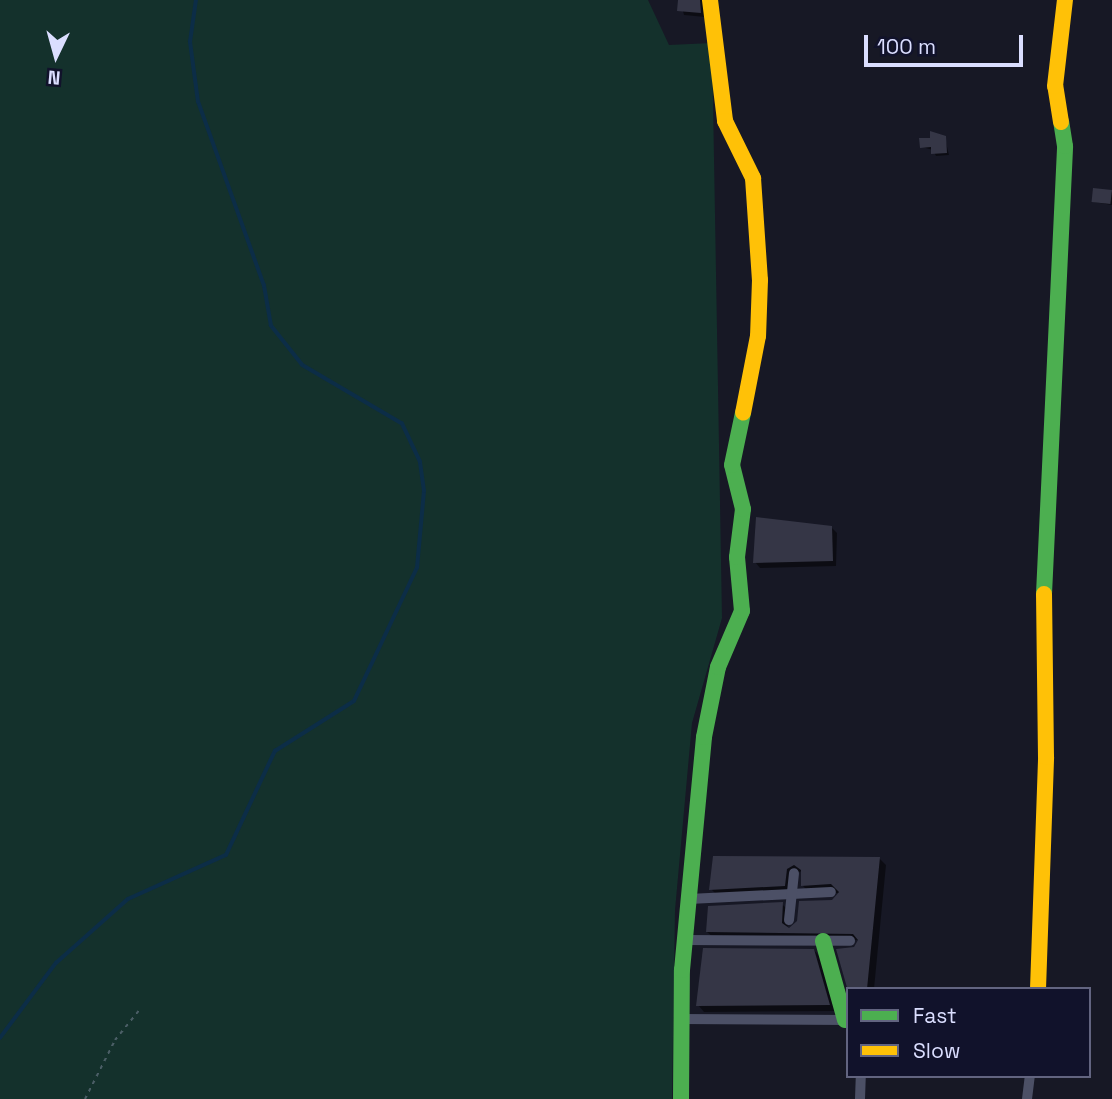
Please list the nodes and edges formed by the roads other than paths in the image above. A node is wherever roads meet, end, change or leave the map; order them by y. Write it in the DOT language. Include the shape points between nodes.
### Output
graph roads {
  1 [pos="710,0"];
  2 [pos="1065,0"];
  3 [pos="794,873"];
  4 [pos="831,891"];
  5 [pos="791,895"];
  6 [pos="689,899"];
  7 [pos="789,920"];
  8 [pos="685,940"];
  9 [pos="823,941"];
  10 [pos="850,941"];
  11 [pos="1038,987"];
  12 [pos="680,1019"];
  13 [pos="846,1020"];
  14 [pos="861,1078"];
  15 [pos="1030,1078"];
  16 [pos="681,1099"];
  17 [pos="860,1099"];
  18 [pos="1027,1099"];
  1 -- 6 [label="street" via="725,121 753,177 760,280 758,336 732,465 743,509 737,557 742,611 718,667 709,706"];
  2 -- 11 [label="street" via="1055,86 1065,146 1045,547 1046,757"];
  3 -- 5 [label="street"];
  4 -- 5 [label="street"];
  5 -- 6 [label="street"];
  5 -- 7 [label="street"];
  6 -- 8 [label="street"];
  8 -- 9 [label="street"];
  8 -- 12 [label="street"];
  9 -- 10 [label="street"];
  9 -- 13 [label="street"];
  12 -- 13 [label="street"];
  12 -- 16 [label="street"];
  14 -- 17 [label="street"];
  15 -- 18 [label="street"];
}
